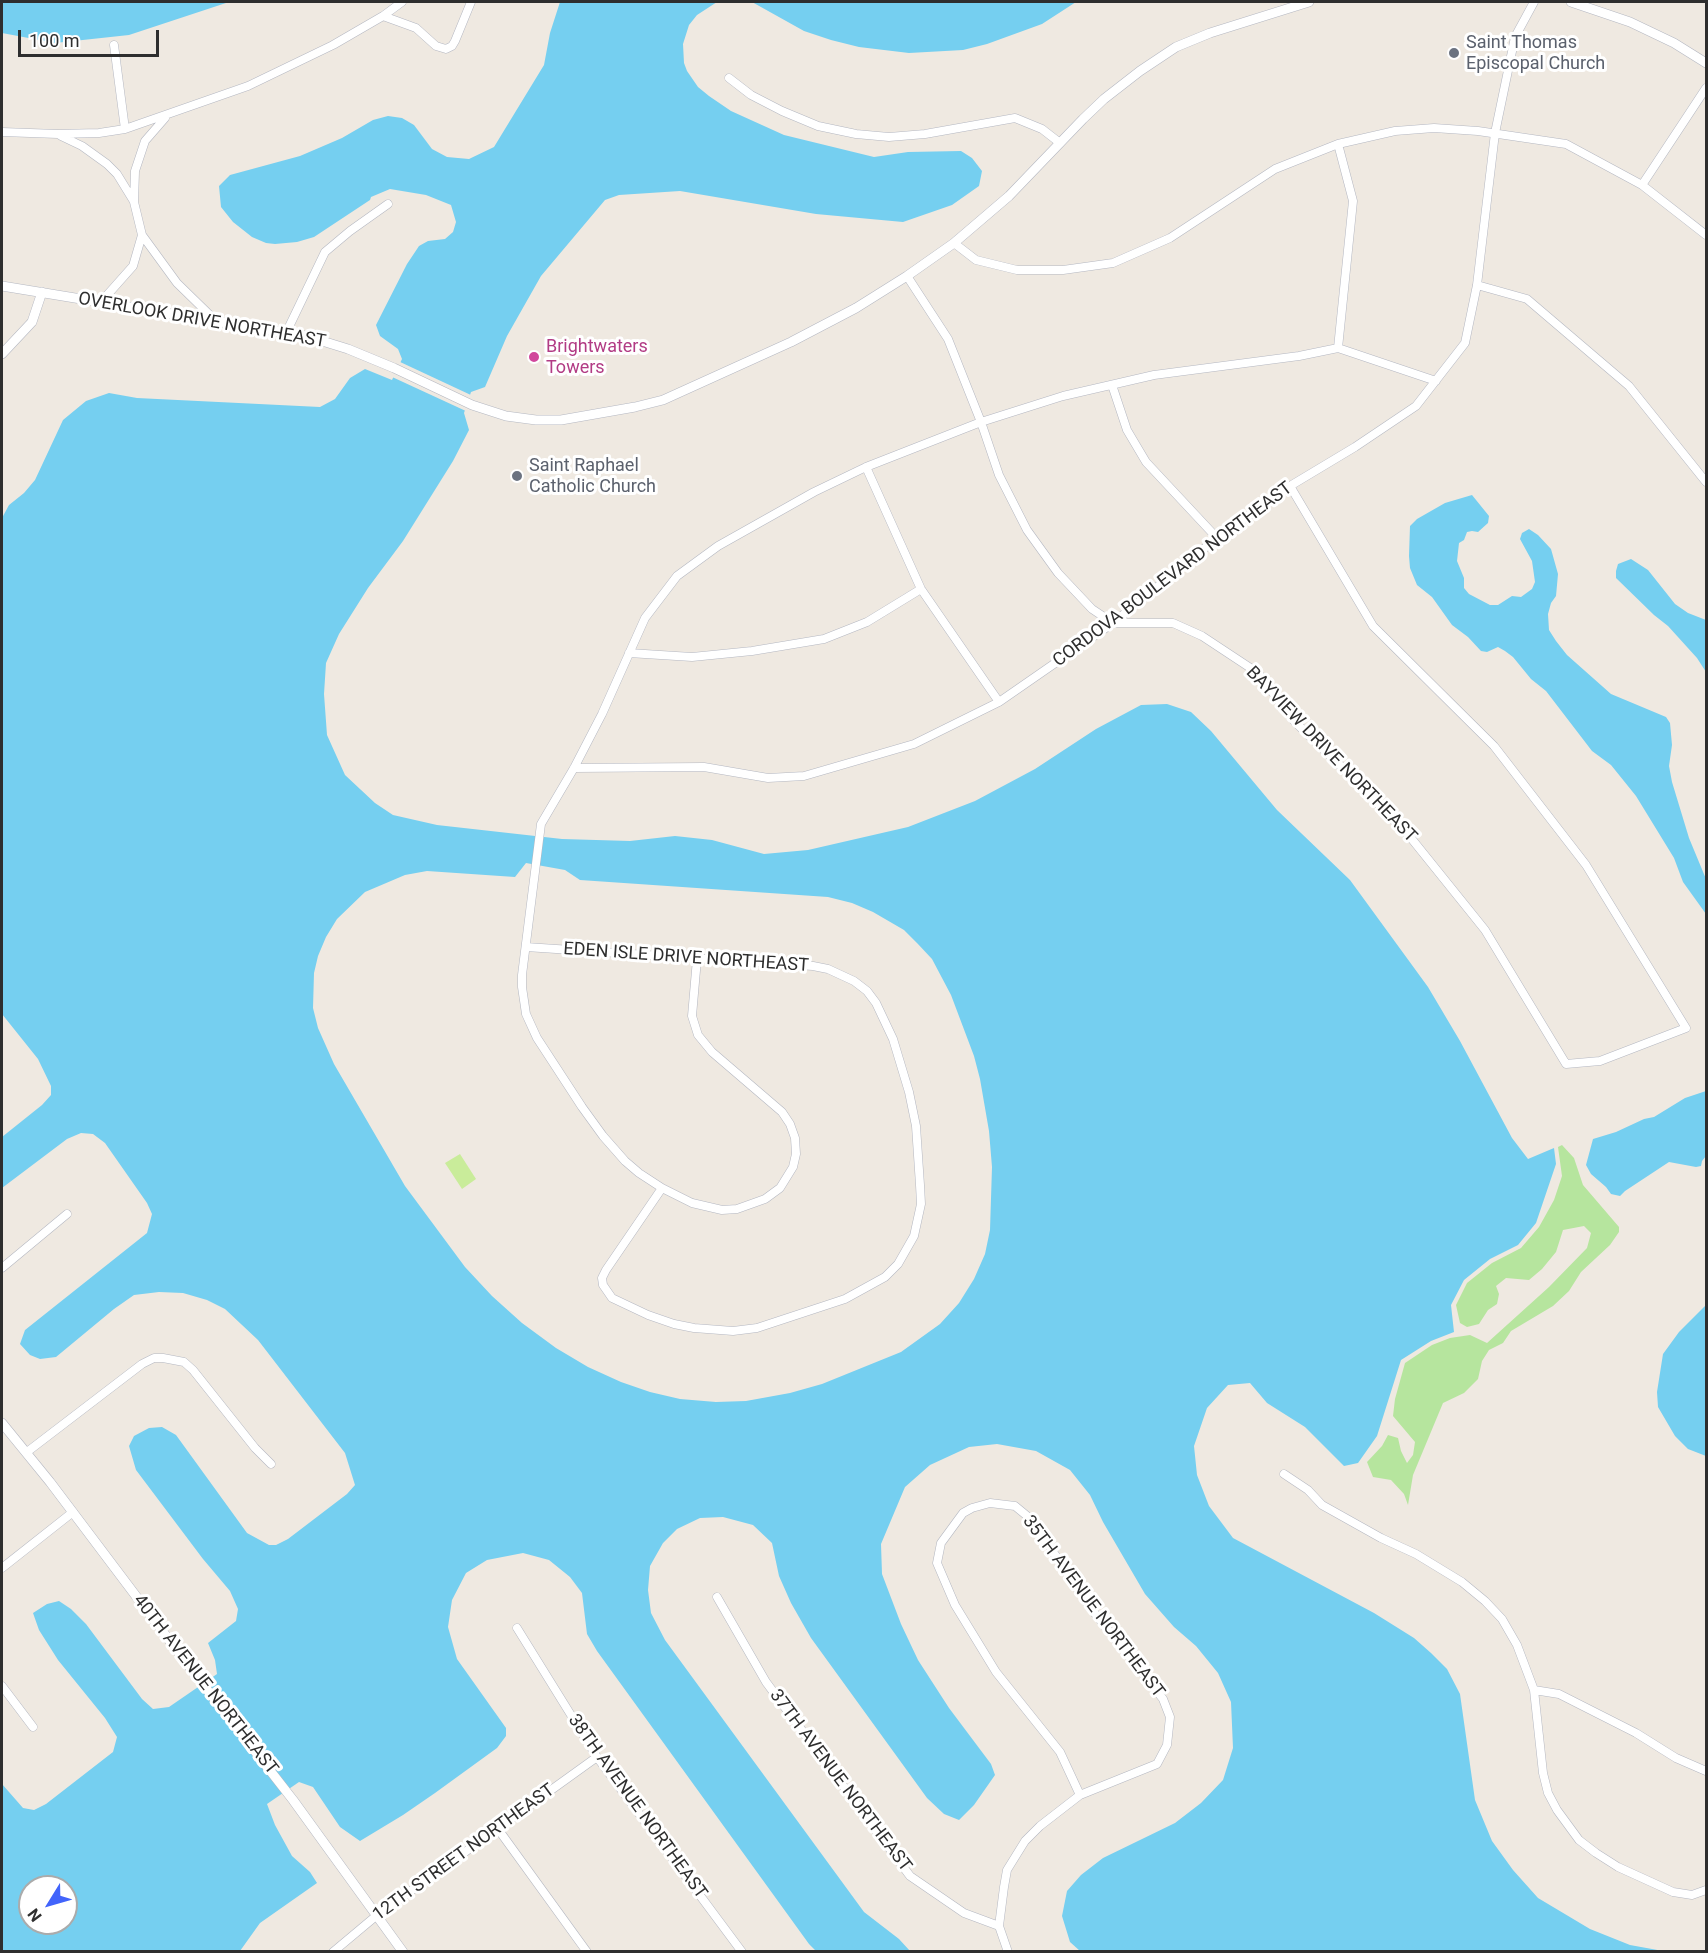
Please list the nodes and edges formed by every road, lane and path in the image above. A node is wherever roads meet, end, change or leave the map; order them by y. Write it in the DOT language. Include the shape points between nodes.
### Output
graph roads {
  1 [pos="402,2"];
  2 [pos="471,2"];
  3 [pos="1309,2"];
  4 [pos="1534,2"];
  5 [pos="1570,2"];
  6 [pos="382,16"];
  7 [pos="114,45"];
  8 [pos="1707,63"];
  9 [pos="729,78"];
  10 [pos="1707,88"];
  11 [pos="169,114"];
  12 [pos="125,129"];
  13 [pos="2,132"];
  14 [pos="1495,133"];
  15 [pos="58,134"];
  16 [pos="1060,142"];
  17 [pos="1338,144"];
  18 [pos="1642,185"];
  19 [pos="134,202"];
  20 [pos="388,204"];
  21 [pos="142,235"];
  22 [pos="1707,235"];
  23 [pos="954,243"];
  24 [pos="907,276"];
  25 [pos="1477,285"];
  26 [pos="2,286"];
  27 [pos="42,292"];
  28 [pos="101,302"];
  29 [pos="216,321"];
  30 [pos="286,333"];
  31 [pos="1338,348"];
  32 [pos="2,354"];
  33 [pos="1436,381"];
  34 [pos="1112,386"];
  35 [pos="981,422"];
  36 [pos="866,467"];
  37 [pos="1707,482"];
  38 [pos="1290,486"];
  39 [pos="1217,538"];
  40 [pos="921,589"];
  41 [pos="1113,623"];
  42 [pos="629,653"];
  43 [pos="999,702"];
  44 [pos="574,768"];
  45 [pos="526,947"];
  46 [pos="697,959"];
  47 [pos="662,1188"];
  48 [pos="67,1214"];
  49 [pos="2,1268"];
  50 [pos="2,1424"];
  51 [pos="27,1452"];
  52 [pos="271,1464"];
  53 [pos="1284,1474"];
  54 [pos="73,1512"];
  55 [pos="2,1568"];
  56 [pos="717,1597"];
  57 [pos="517,1628"];
  58 [pos="2,1686"];
  59 [pos="1533,1690"];
  60 [pos="33,1726"];
  61 [pos="597,1757"];
  62 [pos="1707,1771"];
  63 [pos="1080,1795"];
  64 [pos="498,1829"];
  65 [pos="1707,1890"];
  66 [pos="376,1916"];
  67 [pos="999,1926"];
  68 [pos="333,1952"];
  69 [pos="403,1952"];
  70 [pos="587,1952"];
  71 [pos="742,1952"];
  72 [pos="1008,1952"];
  1 -- 6 [label="street"];
  2 -- 6 [label="street" via="455,41 446,49 436,46 416,28"];
  3 -- 16 [label="street, OVERLOOK DRIVE NORTHEAST" via="1176,47 1112,93"];
  4 -- 14 [label="street, CORDOVA BOULEVARD NORTHEAST" via="1515,37"];
  5 -- 8 [label="street" via="1630,22"];
  6 -- 11 [label="street" via="291,67"];
  7 -- 12 [label="street"];
  9 -- 16 [label="street" via="782,111 818,126 856,134 925,134 1015,118"];
  10 -- 18 [label="street"];
  11 -- 12 [label="street"];
  11 -- 19 [label="street" via="152,130 140,152 133,182"];
  12 -- 15 [label="street"];
  13 -- 15 [label="street"];
  14 -- 17 [label="street" via="1434,128 1395,131"];
  14 -- 18 [label="street" via="1566,144"];
  14 -- 25 [label="street, CORDOVA BOULEVARD NORTHEAST"];
  15 -- 19 [label="street" via="107,164"];
  16 -- 23 [label="street, OVERLOOK DRIVE NORTHEAST" via="1009,196"];
  17 -- 23 [label="street" via="1275,169 1170,238 1113,263 1063,270 1017,270 976,260"];
  17 -- 31 [label="street" via="1353,201"];
  18 -- 22 [label="street"];
  19 -- 21 [label="street"];
  20 -- 30 [label="street" via="325,252"];
  21 -- 28 [label="street" via="133,266"];
  21 -- 29 [label="street" via="177,283"];
  23 -- 24 [label="street, OVERLOOK DRIVE NORTHEAST"];
  24 -- 30 [label="street, OVERLOOK DRIVE NORTHEAST" via="826,325 663,400 561,420 506,416 472,405 394,368 325,342"];
  24 -- 35 [label="street" via="948,339"];
  25 -- 33 [label="street, CORDOVA BOULEVARD NORTHEAST" via="1465,344"];
  25 -- 37 [label="street" via="1527,298 1629,386"];
  26 -- 27 [label="street, OVERLOOK DRIVE NORTHEAST"];
  27 -- 28 [label="street, OVERLOOK DRIVE NORTHEAST"];
  27 -- 32 [label="street" via="32,322"];
  28 -- 29 [label="street, OVERLOOK DRIVE NORTHEAST"];
  29 -- 30 [label="street, OVERLOOK DRIVE NORTHEAST"];
  31 -- 33 [label="street"];
  31 -- 34 [label="street" via="1154,375"];
  33 -- 38 [label="street, CORDOVA BOULEVARD NORTHEAST" via="1416,406"];
  34 -- 35 [label="street" via="1063,396"];
  34 -- 39 [label="street" via="1127,430 1146,462"];
  35 -- 36 [label="street"];
  35 -- 41 [label="street" via="999,475 1027,530 1058,573 1092,609"];
  36 -- 40 [label="street"];
  36 -- 42 [label="street" via="718,546 677,576 645,618"];
  38 -- 39 [label="street, CORDOVA BOULEVARD NORTHEAST"];
  38 -- 41 [label="street, BAYVIEW DRIVE NORTHEAST" via="1372,626 1494,746 1586,865 1686,1028 1600,1061 1566,1064 1485,930 1411,838 1295,722 1258,674 1202,636 1173,623"];
  39 -- 41 [label="street, CORDOVA BOULEVARD NORTHEAST"];
  40 -- 42 [label="street" via="867,622 824,639 692,657"];
  40 -- 43 [label="street"];
  41 -- 43 [label="street, CORDOVA BOULEVARD NORTHEAST"];
  42 -- 44 [label="street"];
  43 -- 44 [label="street, CORDOVA BOULEVARD NORTHEAST" via="914,744 804,776 768,778 704,768"];
  44 -- 45 [label="street" via="541,824"];
  45 -- 46 [label="street, EDEN ISLE DRIVE NORTHEAST"];
  45 -- 47 [label="street" via="524,1003 537,1038 603,1136 625,1161"];
  46 -- 47 [label="street" via="692,1016 698,1035 712,1052 782,1112 795,1138 796,1154 788,1178 774,1194 753,1205 706,1208"];
  46 -- 47 [label="street, EDEN ISLE DRIVE NORTHEAST" via="813,966 842,975 867,991 885,1020 909,1092 921,1185 919,1219 898,1264 871,1286 845,1299 757,1328 694,1328 624,1305 603,1286 606,1270"];
  48 -- 49 [label="street"];
  50 -- 51 [label="street, 40TH AVENUE NORTHEAST"];
  51 -- 52 [label="street" via="142,1364 163,1358 184,1362"];
  51 -- 54 [label="street, 40TH AVENUE NORTHEAST"];
  53 -- 59 [label="street" via="1322,1505 1438,1566 1485,1601 1502,1619 1517,1645"];
  54 -- 55 [label="street"];
  54 -- 66 [label="street, 40TH AVENUE NORTHEAST" via="293,1800"];
  56 -- 67 [label="street, 37TH AVENUE NORTHEAST" via="766,1682 910,1876 964,1912"];
  57 -- 61 [label="street, 38TH AVENUE NORTHEAST"];
  58 -- 60 [label="street"];
  59 -- 62 [label="street" via="1559,1694"];
  59 -- 65 [label="street" via="1548,1793 1580,1840 1618,1867 1673,1892 1692,1896"];
  61 -- 64 [label="street, 12TH STREET NORTHEAST"];
  61 -- 71 [label="street, 38TH AVENUE NORTHEAST"];
  63 -- 63 [label="street, 35TH AVENUE NORTHEAST" via="1157,1764 1167,1744 1170,1717 1163,1700 1089,1606 1032,1520 1015,1506 990,1503 972,1508 963,1513 941,1543 938,1563 955,1605 996,1672 1060,1752"];
  63 -- 67 [label="street" via="1025,1841 1007,1870"];
  64 -- 66 [label="street, 12TH STREET NORTHEAST"];
  64 -- 70 [label="street"];
  66 -- 68 [label="street, 12TH STREET NORTHEAST"];
  66 -- 69 [label="street, 40TH AVENUE NORTHEAST"];
  67 -- 72 [label="street"];
}
